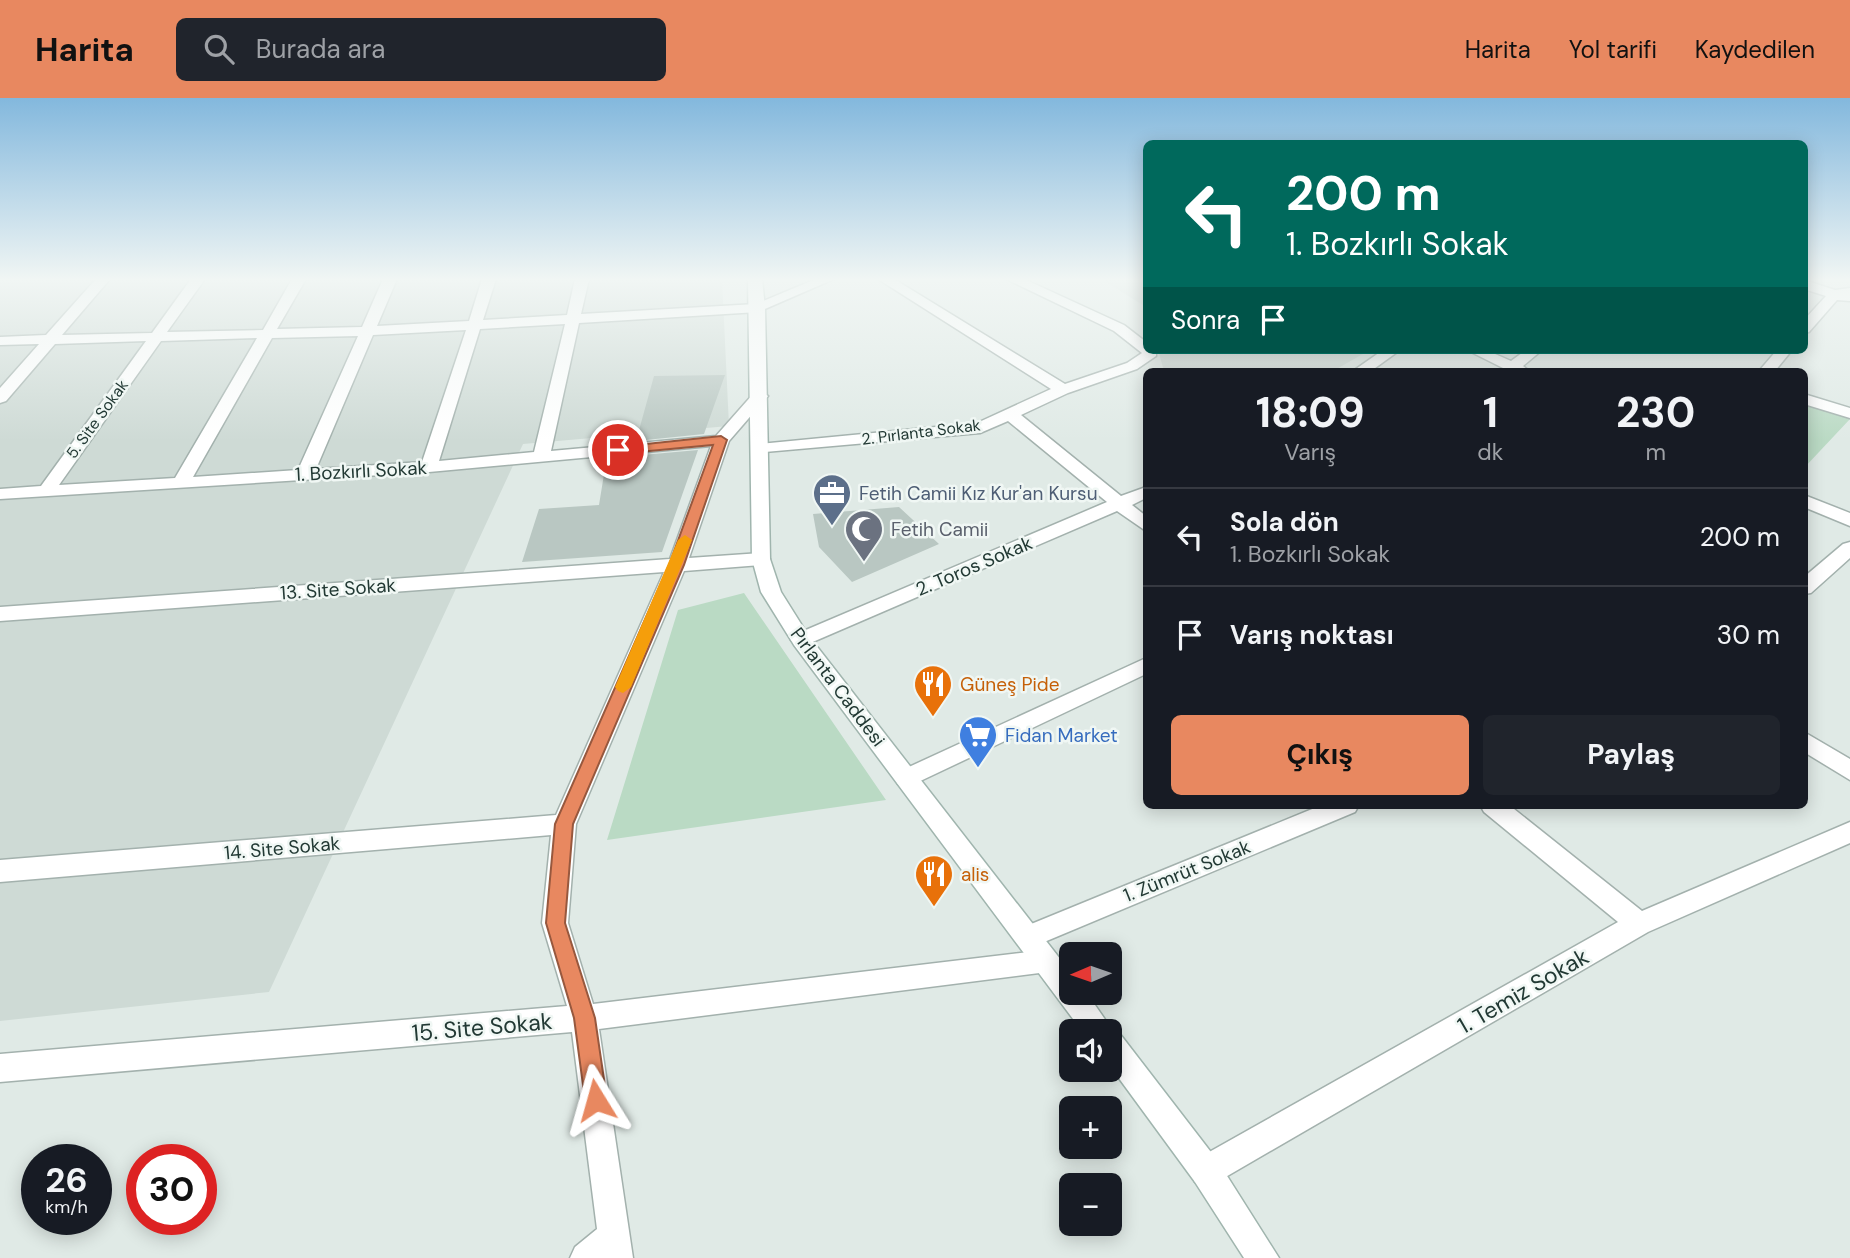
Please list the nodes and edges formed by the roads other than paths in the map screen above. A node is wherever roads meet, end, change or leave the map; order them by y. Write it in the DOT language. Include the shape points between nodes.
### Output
graph roads {
  1 [pos="56,333"];
  2 [pos="159,333"];
  3 [pos="296,333"];
  4 [pos="367,333"];
  5 [pos="472,333"];
  6 [pos="570,333"];
  7 [pos="759,333"];
  8 [pos="972,333"];
  9 [pos="1125,333"];
  10 [pos="267,334"];
  11 [pos="156,337"];
  12 [pos="50,340"];
  13 [pos="0,341"];
  14 [pos="1143,347"];
  15 [pos="1147,354"];
  16 [pos="1387,354"];
  17 [pos="1483,354"];
  18 [pos="1531,354"];
  19 [pos="1782,354"];
  20 [pos="1366,368"];
  21 [pos="1514,368"];
  22 [pos="1517,368"];
  23 [pos="1770,368"];
  24 [pos="1139,370"];
  25 [pos="1063,390"];
  26 [pos="760,396"];
  27 [pos="0,398"];
  28 [pos="1808,400"];
  29 [pos="1008,413"];
  30 [pos="1850,413"];
  31 [pos="721,440"];
  32 [pos="761,449"];
  33 [pos="541,458"];
  34 [pos="429,467"];
  35 [pos="306,474"];
  36 [pos="181,483"];
  37 [pos="46,491"];
  38 [pos="1143,493"];
  39 [pos="0,494"];
  40 [pos="1808,502"];
  41 [pos="1120,504"];
  42 [pos="1850,520"];
  43 [pos="1143,523"];
  44 [pos="1850,548"];
  45 [pos="761,559"];
  46 [pos="677,565"];
  47 [pos="1808,584"];
  48 [pos="0,614"];
  49 [pos="801,640"];
  50 [pos="1143,666"];
  51 [pos="1808,744"];
  52 [pos="1850,771"];
  53 [pos="906,778"];
  54 [pos="1337,809"];
  55 [pos="1497,809"];
  56 [pos="564,824"];
  57 [pos="1850,832"];
  58 [pos="0,871"];
  59 [pos="1639,925"];
  60 [pos="1028,937"];
  61 [pos="1046,962"];
  62 [pos="584,1018"];
  63 [pos="1090,1019"];
  64 [pos="1122,1060"];
  65 [pos="0,1068"];
  66 [pos="1206,1171"];
  67 [pos="1239,1218"];
  68 [pos="616,1247"];
  69 [pos="586,1258"];
  70 [pos="1264,1258"];
  71 [pos="1277,1258"];
  1 -- 12 [label="street"];
  2 -- 11 [label="street, 5. Site Sokak"];
  3 -- 10 [label="street"];
  4 -- 35 [label="street"];
  5 -- 34 [label="street"];
  6 -- 33 [label="street"];
  7 -- 26 [label="street, Pırlanta Caddesi"];
  8 -- 25 [label="street"];
  9 -- 14 [label="street"];
  10 -- 11 [label="street"];
  10 -- 36 [label="street"];
  11 -- 12 [label="street"];
  11 -- 37 [label="street, 5. Site Sokak"];
  12 -- 13 [label="street"];
  12 -- 27 [label="street"];
  15 -- 24 [label="street, 2. Pırlanta Sokak"];
  16 -- 20 [label="street"];
  17 -- 21 [label="street"];
  18 -- 22 [label="street"];
  19 -- 23 [label="street"];
  24 -- 25 [label="street, 2. Pırlanta Sokak"];
  25 -- 29 [label="street, 2. Pırlanta Sokak"];
  26 -- 31 [label="street"];
  26 -- 32 [label="street, Pırlanta Caddesi"];
  28 -- 30 [label="street"];
  29 -- 32 [label="street, 2. Pırlanta Sokak" via="980,428"];
  29 -- 41 [label="street"];
  31 -- 33 [label="street, 1. Bozkırlı Sokak"];
  31 -- 46 [label="street"];
  32 -- 45 [label="street, Pırlanta Caddesi"];
  33 -- 34 [label="street, 1. Bozkırlı Sokak"];
  34 -- 35 [label="street, 1. Bozkırlı Sokak"];
  35 -- 36 [label="street, 1. Bozkırlı Sokak"];
  36 -- 37 [label="street, 1. Bozkırlı Sokak"];
  37 -- 39 [label="street, 1. Bozkırlı Sokak"];
  38 -- 41 [label="street, 2. Toros Sokak"];
  40 -- 42 [label="street"];
  41 -- 43 [label="street"];
  41 -- 49 [label="street, 2. Toros Sokak"];
  44 -- 47 [label="street"];
  45 -- 46 [label="street, 13. Site Sokak"];
  45 -- 49 [label="street, Pırlanta Caddesi" via="771,592"];
  46 -- 48 [label="street, 13. Site Sokak"];
  46 -- 56 [label="street"];
  49 -- 53 [label="street, Pırlanta Caddesi"];
  50 -- 53 [label="street"];
  51 -- 52 [label="street"];
  53 -- 60 [label="street, Pırlanta Caddesi"];
  54 -- 60 [label="street, 1. Zümrüt Sokak"];
  55 -- 59 [label="street"];
  56 -- 58 [label="street, 14. Site Sokak"];
  56 -- 62 [label="street" via="555,923"];
  57 -- 59 [label="street, 1. Temiz Sokak"];
  59 -- 66 [label="street, 1. Temiz Sokak"];
  60 -- 61 [label="street, Pırlanta Caddesi"];
  61 -- 62 [label="street, 15. Site Sokak"];
  61 -- 63 [label="street, Pırlanta Caddesi"];
  62 -- 65 [label="street, 15. Site Sokak"];
  62 -- 68 [label="street"];
  64 -- 66 [label="street"];
  66 -- 67 [label="street"];
  67 -- 70 [label="street"];
  67 -- 71 [label="street"];
  68 -- 69 [label="street"];
}
